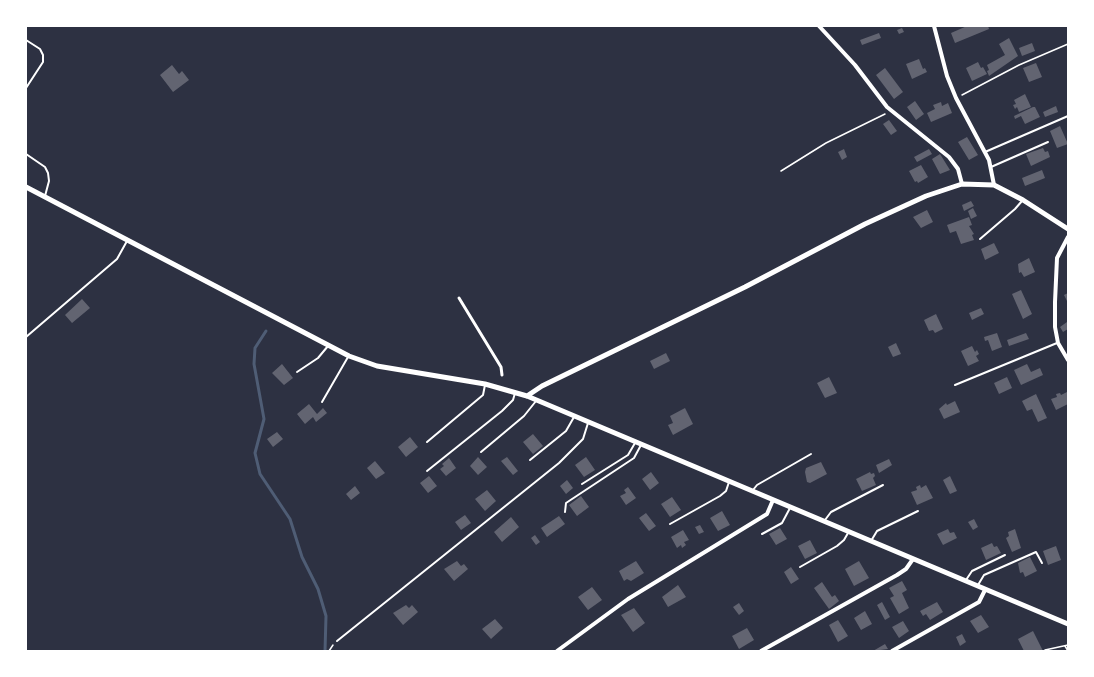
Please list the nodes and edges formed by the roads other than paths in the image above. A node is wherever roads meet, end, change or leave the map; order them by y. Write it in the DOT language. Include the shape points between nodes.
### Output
graph roads {
  1 [pos="819,26"];
  2 [pos="940,26"];
  3 [pos="934,27"];
  4 [pos="26,40"];
  5 [pos="26,88"];
  6 [pos="1068,116"];
  7 [pos="1048,142"];
  8 [pos="986,152"];
  9 [pos="26,154"];
  10 [pos="991,167"];
  11 [pos="962,184"];
  12 [pos="994,185"];
  13 [pos="26,188"];
  14 [pos="44,197"];
  15 [pos="1023,200"];
  16 [pos="1068,228"];
  17 [pos="1068,237"];
  18 [pos="980,239"];
  19 [pos="127,240"];
  20 [pos="459,298"];
  21 [pos="26,337"];
  22 [pos="1058,343"];
  23 [pos="328,346"];
  24 [pos="349,356"];
  25 [pos="1068,360"];
  26 [pos="297,372"];
  27 [pos="502,375"];
  28 [pos="485,384"];
  29 [pos="955,385"];
  30 [pos="515,392"];
  31 [pos="527,396"];
  32 [pos="536,400"];
  33 [pos="322,402"];
  34 [pos="574,416"];
  35 [pos="589,422"];
  36 [pos="427,442"];
  37 [pos="635,442"];
  38 [pos="641,444"];
  39 [pos="481,452"];
  40 [pos="811,454"];
  41 [pos="530,460"];
  42 [pos="427,471"];
  43 [pos="730,481"];
  44 [pos="582,484"];
  45 [pos="883,486"];
  46 [pos="753,491"];
  47 [pos="773,500"];
  48 [pos="790,507"];
  49 [pos="918,511"];
  50 [pos="565,512"];
  51 [pos="824,521"];
  52 [pos="670,524"];
  53 [pos="849,532"];
  54 [pos="762,534"];
  55 [pos="871,541"];
  56 [pos="1005,556"];
  57 [pos="914,559"];
  58 [pos="1042,563"];
  59 [pos="800,566"];
  60 [pos="965,581"];
  61 [pos="977,587"];
  62 [pos="985,590"];
  63 [pos="1068,624"];
  64 [pos="337,641"];
  65 [pos="556,651"];
  66 [pos="761,651"];
  67 [pos="892,651"];
  1 -- 11 [label="street" via="855,65 881,100 945,154 958,169"];
  2 -- 3 [label="lane"];
  3 -- 8 [label="street" via="947,76 956,98"];
  4 -- 5 [label="lane" via="43,55 43,62"];
  6 -- 8 [label="lane"];
  7 -- 10 [label="lane"];
  8 -- 10 [label="street"];
  9 -- 14 [label="lane" via="45,167 48,174 49,181"];
  10 -- 12 [label="street"];
  11 -- 12 [label="street"];
  11 -- 31 [label="street" via="926,196 865,224 745,287 542,386"];
  12 -- 15 [label="street"];
  13 -- 14 [label="street"];
  14 -- 19 [label="street"];
  15 -- 16 [label="street"];
  15 -- 18 [label="lane"];
  17 -- 22 [label="street" via="1057,258 1055,268 1055,327"];
  19 -- 21 [label="lane" via="118,259"];
  19 -- 23 [label="street"];
  20 -- 27 [label="street" via="501,367"];
  22 -- 25 [label="street"];
  22 -- 29 [label="lane"];
  23 -- 24 [label="street"];
  23 -- 26 [label="lane" via="318,358"];
  24 -- 28 [label="street" via="377,366"];
  24 -- 33 [label="lane"];
  28 -- 30 [label="street"];
  28 -- 36 [label="lane" via="483,394"];
  30 -- 31 [label="street"];
  30 -- 42 [label="lane" via="513,400 502,411"];
  31 -- 32 [label="street"];
  32 -- 34 [label="street"];
  32 -- 39 [label="lane" via="524,416"];
  34 -- 35 [label="street"];
  34 -- 41 [label="lane" via="566,431"];
  35 -- 37 [label="street"];
  35 -- 64 [label="lane" via="583,439 559,463"];
  37 -- 38 [label="street"];
  37 -- 44 [label="lane" via="628,455"];
  38 -- 43 [label="street"];
  38 -- 50 [label="lane" via="634,458 566,503"];
  40 -- 46 [label="lane" via="756,485"];
  43 -- 46 [label="street"];
  43 -- 52 [label="lane" via="726,491 720,496"];
  45 -- 51 [label="lane" via="831,512"];
  46 -- 47 [label="street"];
  47 -- 48 [label="street"];
  47 -- 65 [label="street" via="767,514 628,598"];
  48 -- 51 [label="street"];
  48 -- 54 [label="lane" via="782,523"];
  49 -- 55 [label="lane" via="877,531"];
  51 -- 53 [label="street"];
  53 -- 55 [label="street"];
  53 -- 59 [label="lane" via="837,546"];
  55 -- 57 [label="street"];
  56 -- 60 [label="lane" via="972,571"];
  57 -- 60 [label="street"];
  57 -- 66 [label="street" via="897,575"];
  58 -- 61 [label="lane" via="1036,552 984,575"];
  60 -- 61 [label="street"];
  61 -- 62 [label="street"];
  62 -- 63 [label="street"];
  62 -- 67 [label="street" via="979,602"];
}
